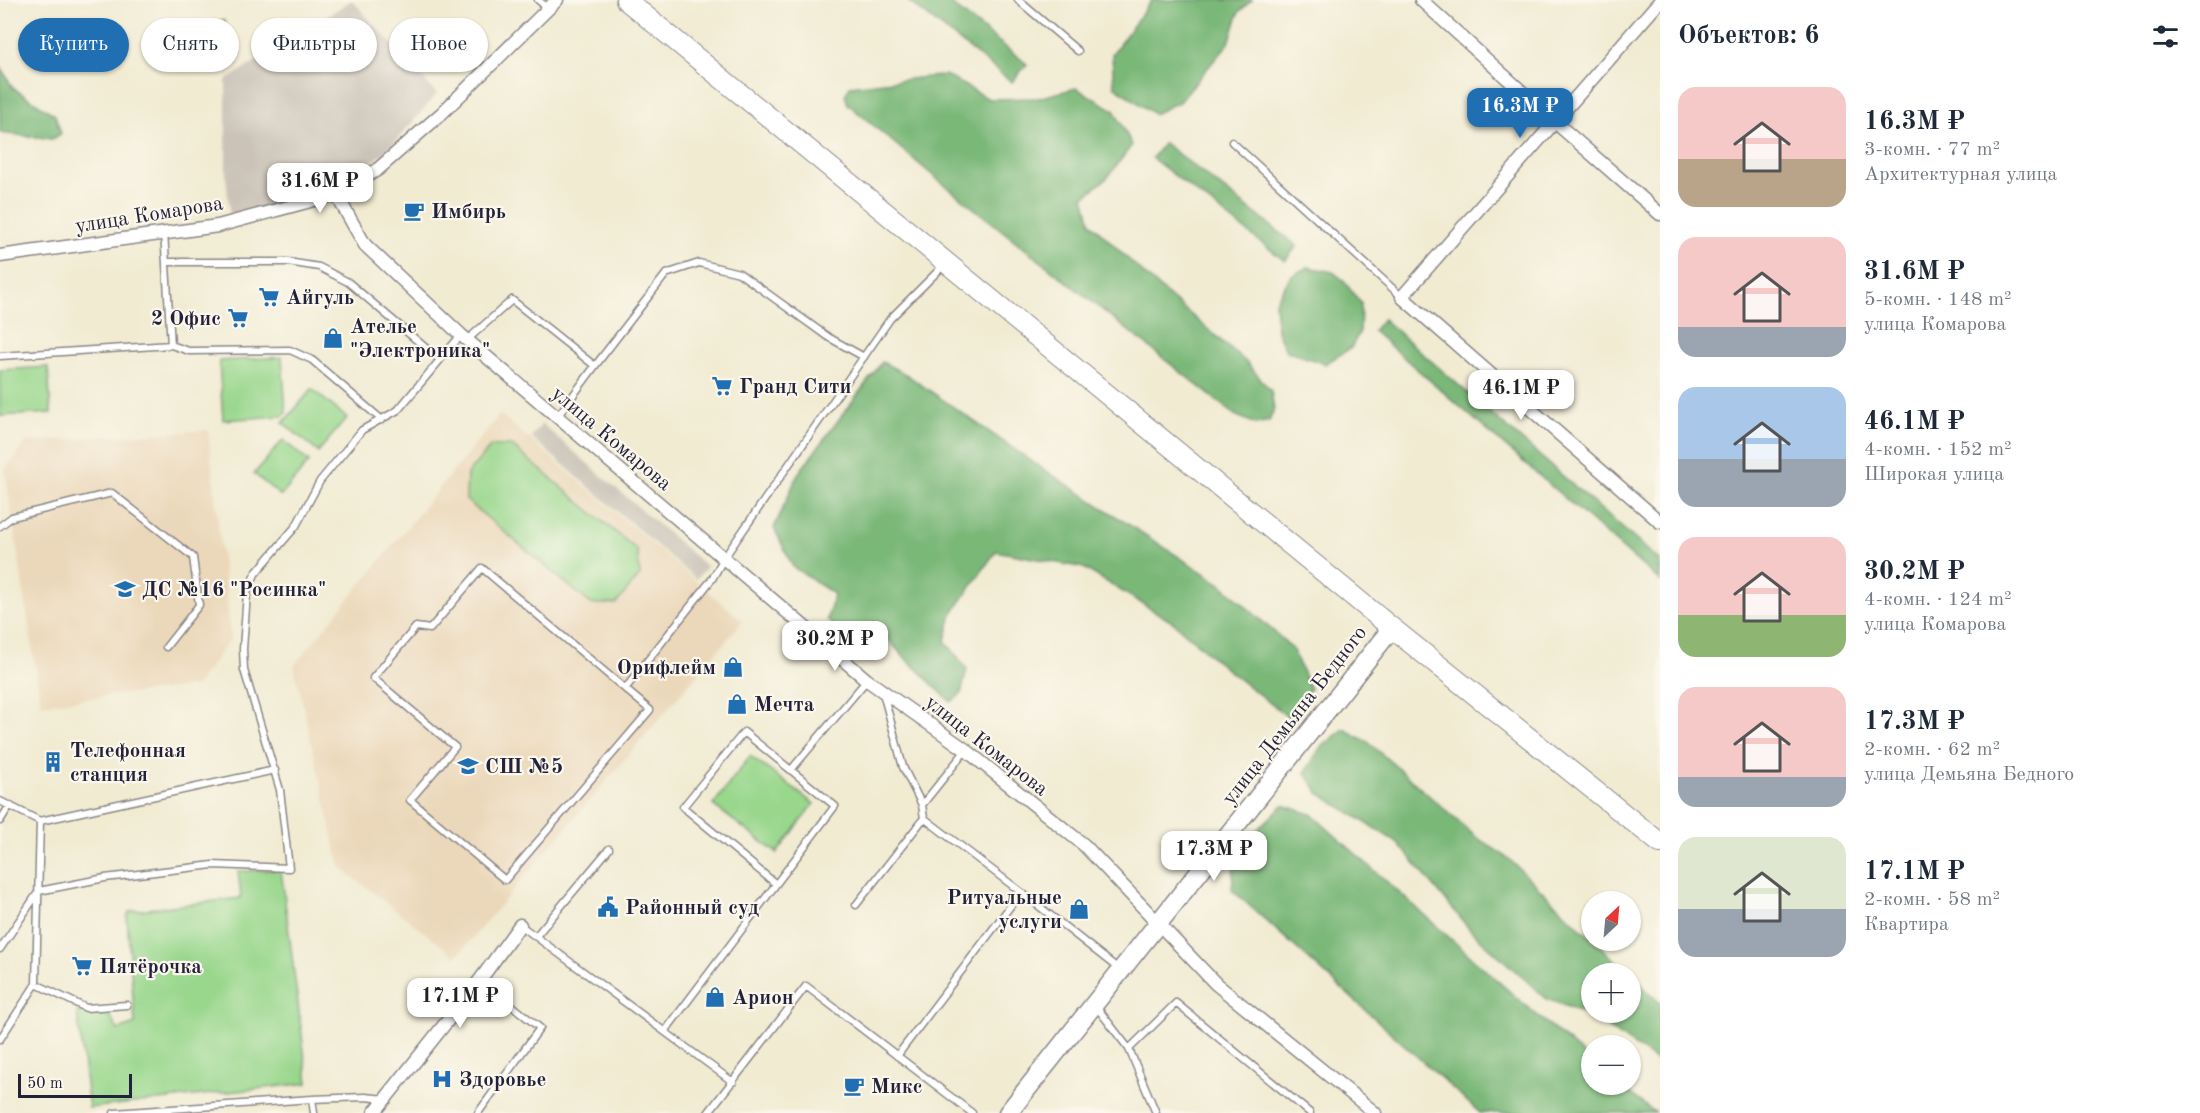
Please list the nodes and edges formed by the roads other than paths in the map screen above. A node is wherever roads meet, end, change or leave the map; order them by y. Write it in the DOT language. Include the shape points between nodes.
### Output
graph roads {
  1 [pos="538,0"];
  2 [pos="626,0"];
  3 [pos="1018,0"];
  4 [pos="1421,0"];
  5 [pos="1660,1"];
  6 [pos="552,4"];
  7 [pos="1078,51"];
  8 [pos="1555,122"];
  9 [pos="1232,142"];
  10 [pos="336,194"];
  11 [pos="1660,214"];
  12 [pos="164,232"];
  13 [pos="0,256"];
  14 [pos="166,262"];
  15 [pos="947,262"];
  16 [pos="1402,297"];
  17 [pos="464,338"];
  18 [pos="171,345"];
  19 [pos="0,356"];
  20 [pos="864,357"];
  21 [pos="440,360"];
  22 [pos="596,366"];
  23 [pos="557,417"];
  24 [pos="382,420"];
  25 [pos="1660,522"];
  26 [pos="0,526"];
  27 [pos="724,558"];
  28 [pos="1392,628"];
  29 [pos="166,647"];
  30 [pos="867,680"];
  31 [pos="625,689"];
  32 [pos="882,690"];
  33 [pos="966,750"];
  34 [pos="275,770"];
  35 [pos="791,770"];
  36 [pos="0,801"];
  37 [pos="922,805"];
  38 [pos="10,806"];
  39 [pos="924,818"];
  40 [pos="0,821"];
  41 [pos="40,821"];
  42 [pos="1660,843"];
  43 [pos="609,849"];
  44 [pos="776,884"];
  45 [pos="39,891"];
  46 [pos="1021,892"];
  47 [pos="856,905"];
  48 [pos="1158,923"];
  49 [pos="520,925"];
  50 [pos="536,936"];
  51 [pos="0,949"];
  52 [pos="1120,971"];
  53 [pos="480,980"];
  54 [pos="36,984"];
  55 [pos="1094,1004"];
  56 [pos="127,1005"];
  57 [pos="666,1030"];
  58 [pos="0,1039"];
  59 [pos="1129,1049"];
  60 [pos="897,1056"];
  61 [pos="733,1082"];
  62 [pos="312,1099"];
  63 [pos="386,1099"];
  64 [pos="114,1113"];
  65 [pos="314,1113"];
  66 [pos="374,1113"];
  67 [pos="478,1113"];
  68 [pos="708,1113"];
  69 [pos="972,1113"];
  70 [pos="1008,1113"];
  71 [pos="1156,1113"];
  72 [pos="1310,1113"];
  73 [pos="1375,1113"];
  1 -- 6 [label="lane"];
  2 -- 15 [label="main road"];
  3 -- 7 [label="lane"];
  4 -- 8 [label="street"];
  5 -- 8 [label="street"];
  6 -- 10 [label="street, улица Комарова" via="434,121 377,170"];
  8 -- 11 [label="street"];
  8 -- 16 [label="street"];
  9 -- 16 [label="lane"];
  10 -- 12 [label="street, улица Комарова" via="218,226"];
  10 -- 17 [label="street, улица Комарова" via="365,245"];
  12 -- 13 [label="street, улица Комарова"];
  12 -- 14 [label="lane"];
  14 -- 18 [label="lane"];
  14 -- 21 [label="lane" via="288,262 319,267 348,282"];
  15 -- 20 [label="lane" via="890,319"];
  15 -- 28 [label="main road"];
  16 -- 25 [label="street"];
  17 -- 21 [label="lane"];
  17 -- 22 [label="lane" via="512,300"];
  17 -- 23 [label="street, улица Комарова"];
  18 -- 19 [label="lane"];
  18 -- 24 [label="lane" via="189,351 282,349 300,353"];
  20 -- 22 [label="lane" via="828,337 739,273 699,263 666,274"];
  20 -- 27 [label="lane"];
  21 -- 24 [label="lane" via="398,410"];
  22 -- 23 [label="lane"];
  23 -- 27 [label="street, улица Комарова"];
  24 -- 34 [label="lane" via="363,430 323,476 300,520 249,585 244,670"];
  26 -- 29 [label="lane" via="12,517 112,493 193,557 199,605"];
  27 -- 30 [label="street, улица Комарова"];
  27 -- 31 [label="lane" via="712,579"];
  28 -- 42 [label="main road"];
  28 -- 48 [label="street, улица Демьяна Бедного"];
  30 -- 32 [label="street, улица Комарова"];
  30 -- 35 [label="lane"];
  31 -- 31 [label="lane" via="482,568 430,629 416,627 373,678 455,747 410,800 506,880 650,710"];
  32 -- 33 [label="street, улица Комарова"];
  32 -- 37 [label="lane" via="903,767"];
  33 -- 37 [label="lane"];
  33 -- 48 [label="street, улица Комарова" via="1084,845"];
  34 -- 41 [label="lane"];
  34 -- 45 [label="lane" via="289,868 213,865 105,878"];
  35 -- 44 [label="lane" via="835,806"];
  35 -- 44 [label="lane" via="744,732 683,807"];
  36 -- 38 [label="lane"];
  37 -- 39 [label="lane"];
  38 -- 40 [label="lane"];
  38 -- 41 [label="lane"];
  39 -- 46 [label="lane"];
  39 -- 47 [label="lane"];
  41 -- 45 [label="lane"];
  43 -- 50 [label="lane"];
  44 -- 57 [label="lane"];
  45 -- 51 [label="lane"];
  45 -- 54 [label="lane"];
  46 -- 52 [label="lane"];
  46 -- 60 [label="lane"];
  48 -- 52 [label="street, улица Демьяна Бедного"];
  48 -- 73 [label="street, улица Комарова" via="1216,984"];
  49 -- 50 [label="lane"];
  49 -- 53 [label="street"];
  50 -- 57 [label="lane"];
  52 -- 55 [label="street, улица Демьяна Бедного"];
  53 -- 63 [label="street"];
  53 -- 67 [label="lane" via="540,1028"];
  54 -- 56 [label="lane" via="86,1008"];
  54 -- 58 [label="lane"];
  55 -- 59 [label="lane"];
  55 -- 70 [label="street, улица Демьяна Бедного"];
  57 -- 61 [label="lane"];
  59 -- 71 [label="lane"];
  59 -- 72 [label="lane" via="1176,1003"];
  60 -- 61 [label="lane" via="806,986"];
  60 -- 69 [label="lane"];
  61 -- 68 [label="lane"];
  62 -- 63 [label="lane"];
  62 -- 64 [label="lane"];
  62 -- 65 [label="lane"];
  63 -- 66 [label="street"];
}
